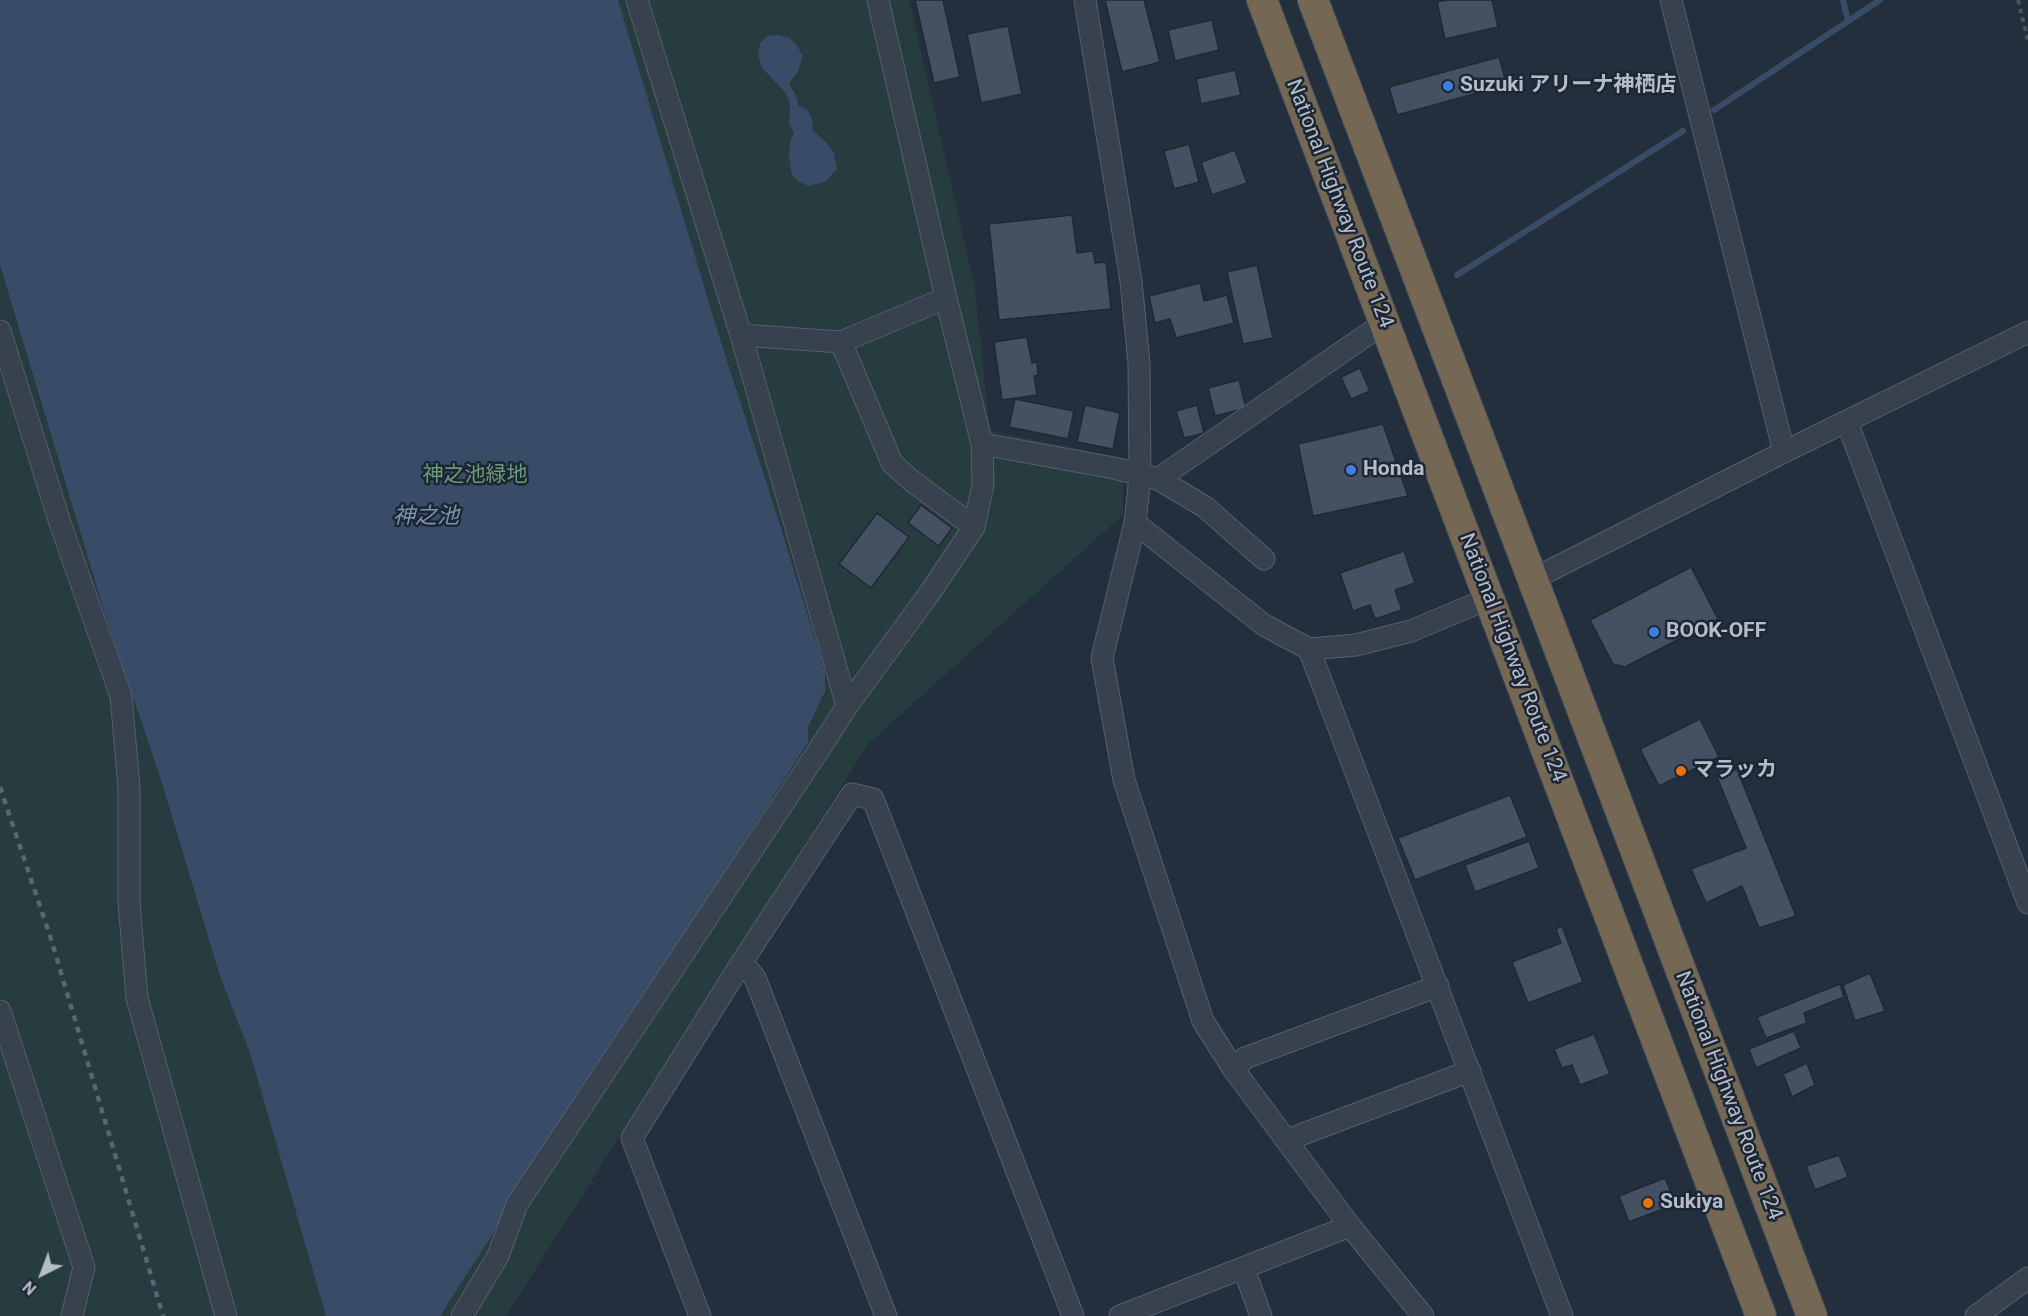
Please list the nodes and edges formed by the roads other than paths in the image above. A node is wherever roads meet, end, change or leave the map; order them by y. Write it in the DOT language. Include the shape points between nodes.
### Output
graph roads {
  1 [pos="637,0"];
  2 [pos="878,0"];
  3 [pos="1085,0"];
  4 [pos="1262,0"];
  5 [pos="1312,0"];
  6 [pos="1671,0"];
  7 [pos="946,298"];
  8 [pos="1384,323"];
  9 [pos="0,331"];
  10 [pos="2028,332"];
  11 [pos="741,335"];
  12 [pos="841,342"];
  13 [pos="1846,423"];
  14 [pos="982,444"];
  15 [pos="1784,452"];
  16 [pos="1149,477"];
  17 [pos="1136,523"];
  18 [pos="974,527"];
  19 [pos="1264,559"];
  20 [pos="1533,579"];
  21 [pos="1490,598"];
  22 [pos="1309,649"];
  23 [pos="847,706"];
  24 [pos="2028,903"];
  25 [pos="742,962"];
  26 [pos="1438,986"];
  27 [pos="0,1011"];
  28 [pos="1234,1070"];
  29 [pos="1470,1071"];
  30 [pos="1287,1140"];
  31 [pos="1350,1226"];
  32 [pos="1244,1269"];
  33 [pos="2028,1278"];
  34 [pos="72,1316"];
  35 [pos="226,1316"];
  36 [pos="462,1316"];
  37 [pos="700,1316"];
  38 [pos="886,1316"];
  39 [pos="1072,1316"];
  40 [pos="1120,1316"];
  41 [pos="1261,1316"];
  42 [pos="1423,1316"];
  43 [pos="1562,1316"];
  44 [pos="1761,1316"];
  45 [pos="1812,1316"];
  46 [pos="1976,1316"];
  1 -- 11 [label="street"];
  2 -- 7 [label="street"];
  3 -- 16 [label="street" via="1131,281 1141,425"];
  4 -- 8 [label="highway, National Highway Route 124"];
  5 -- 20 [label="highway, National Highway Route 124"];
  6 -- 15 [label="street"];
  7 -- 12 [label="street"];
  7 -- 14 [label="street"];
  8 -- 16 [label="street"];
  8 -- 21 [label="highway, National Highway Route 124"];
  9 -- 35 [label="street" via="60,523 121,696 129,787 129,903 137,998"];
  10 -- 13 [label="street"];
  11 -- 12 [label="street"];
  11 -- 23 [label="street"];
  12 -- 18 [label="street" via="892,463"];
  13 -- 15 [label="street"];
  13 -- 24 [label="street"];
  14 -- 16 [label="street"];
  14 -- 18 [label="street" via="982,484"];
  15 -- 20 [label="street"];
  16 -- 17 [label="street"];
  16 -- 19 [label="street" via="1205,507"];
  17 -- 22 [label="street" via="1264,625"];
  17 -- 28 [label="street" via="1102,658 1106,688 1124,780 1203,1021"];
  18 -- 23 [label="street"];
  20 -- 45 [label="highway, National Highway Route 124"];
  21 -- 22 [label="street" via="1411,631 1356,645"];
  21 -- 44 [label="highway, National Highway Route 124"];
  22 -- 26 [label="street"];
  23 -- 36 [label="street" via="518,1204 498,1256"];
  25 -- 37 [label="street" via="632,1138"];
  25 -- 38 [label="street" via="755,978"];
  25 -- 39 [label="street" via="852,795 873,800"];
  26 -- 28 [label="street" via="1245,1058"];
  26 -- 29 [label="street"];
  27 -- 34 [label="street" via="84,1266"];
  28 -- 30 [label="street"];
  29 -- 30 [label="street"];
  29 -- 43 [label="street"];
  30 -- 31 [label="street"];
  31 -- 32 [label="street"];
  31 -- 42 [label="street"];
  32 -- 40 [label="street"];
  32 -- 41 [label="street"];
  33 -- 46 [label="street"];
}
